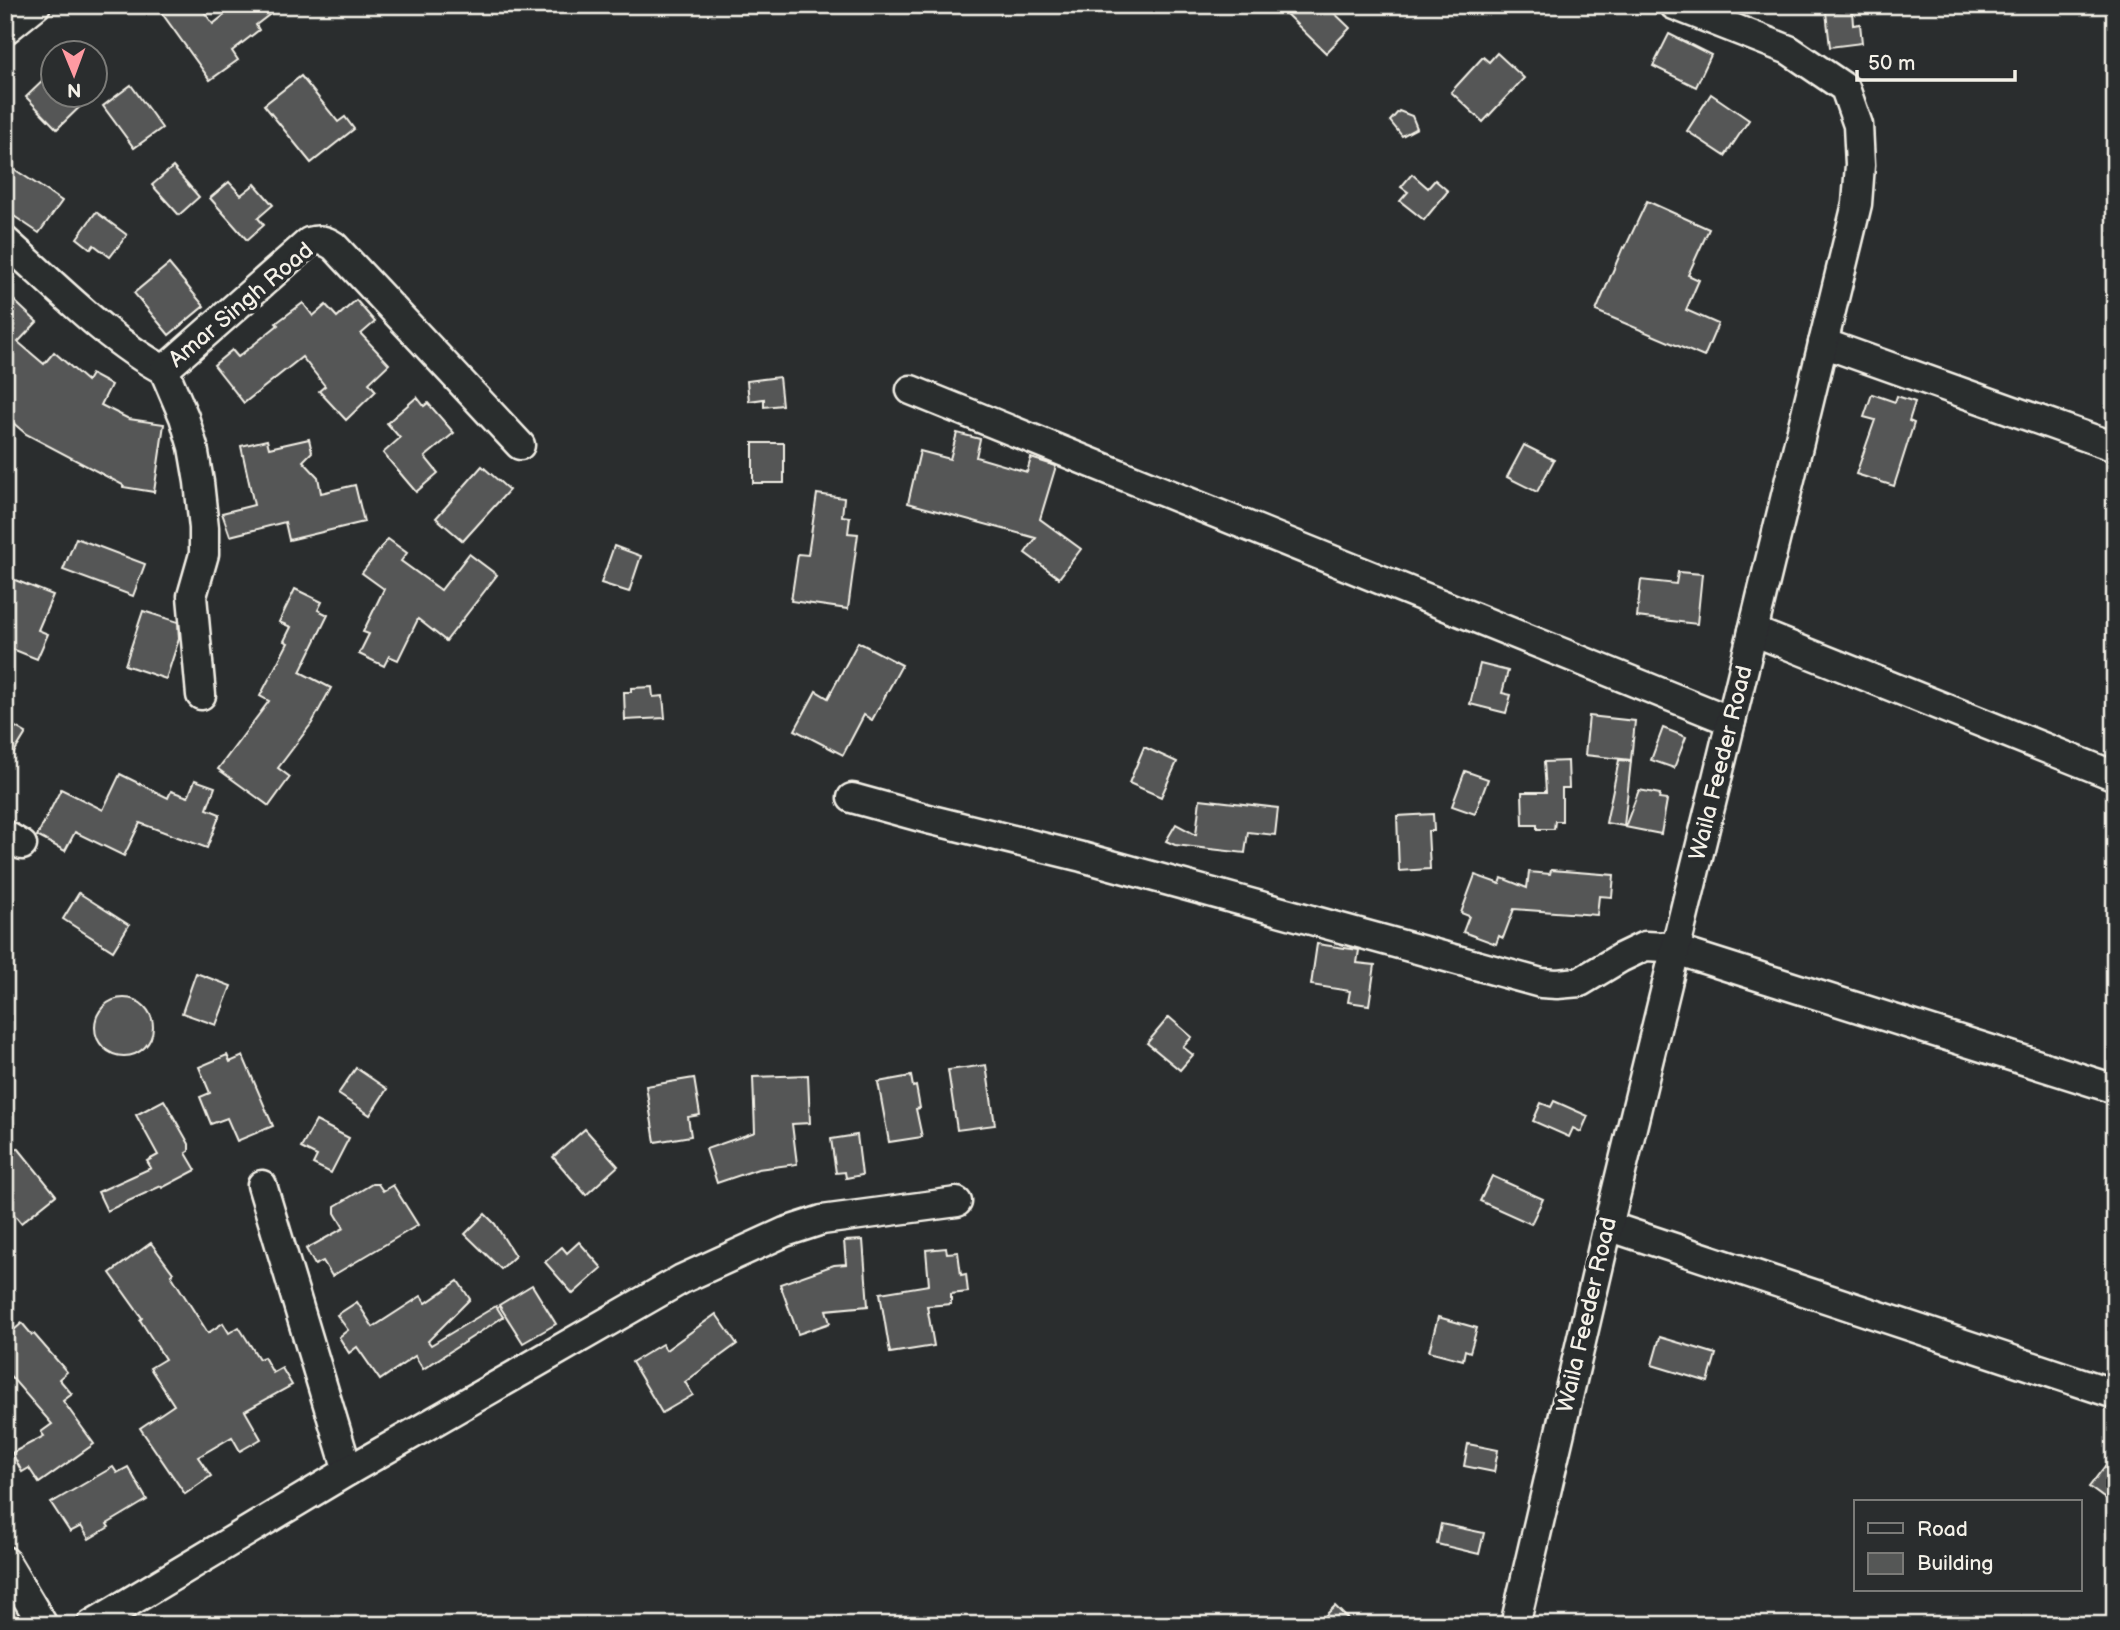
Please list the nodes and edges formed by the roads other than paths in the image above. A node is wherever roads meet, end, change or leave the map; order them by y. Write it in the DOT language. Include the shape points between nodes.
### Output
graph roads {
  1 [pos="36,5"];
  2 [pos="1674,5"];
  3 [pos="5,30"];
  4 [pos="5,241"];
  5 [pos="1823,344"];
  6 [pos="164,370"];
  7 [pos="911,390"];
  8 [pos="520,445"];
  9 [pos="2115,447"];
  10 [pos="1753,631"];
  11 [pos="201,695"];
  12 [pos="1731,721"];
  13 [pos="2115,776"];
  14 [pos="852,798"];
  15 [pos="1675,949"];
  16 [pos="2115,1089"];
  17 [pos="262,1185"];
  18 [pos="957,1202"];
  19 [pos="1608,1226"];
  20 [pos="2115,1394"];
  21 [pos="348,1471"];
  22 [pos="5,1561"];
  23 [pos="43,1625"];
  24 [pos="91,1625"];
  25 [pos="1515,1625"];
  1 -- 3 [label="street"];
  2 -- 5 [label="street, Waila Feeder Road" via="1789,50 1845,88 1858,125 1857,204"];
  4 -- 6 [label="street, Amar Singh Road" via="140,358"];
  5 -- 9 [label="street"];
  5 -- 10 [label="street, Waila Feeder Road"];
  6 -- 8 [label="street, Amar Singh Road" via="309,242 318,239 334,246"];
  6 -- 11 [label="street" via="184,417 200,482 204,554 192,596"];
  7 -- 12 [label="street"];
  10 -- 12 [label="street, Waila Feeder Road"];
  10 -- 13 [label="street"];
  12 -- 15 [label="street, Waila Feeder Road"];
  14 -- 15 [label="street" via="1541,983 1580,982 1645,946"];
  15 -- 16 [label="street"];
  15 -- 19 [label="street, Waila Feeder Road"];
  17 -- 21 [label="street"];
  18 -- 21 [label="street" via="822,1220 785,1232 682,1279"];
  19 -- 20 [label="street"];
  19 -- 25 [label="street, Waila Feeder Road"];
  21 -- 24 [label="street"];
  22 -- 23 [label="street"];
}
